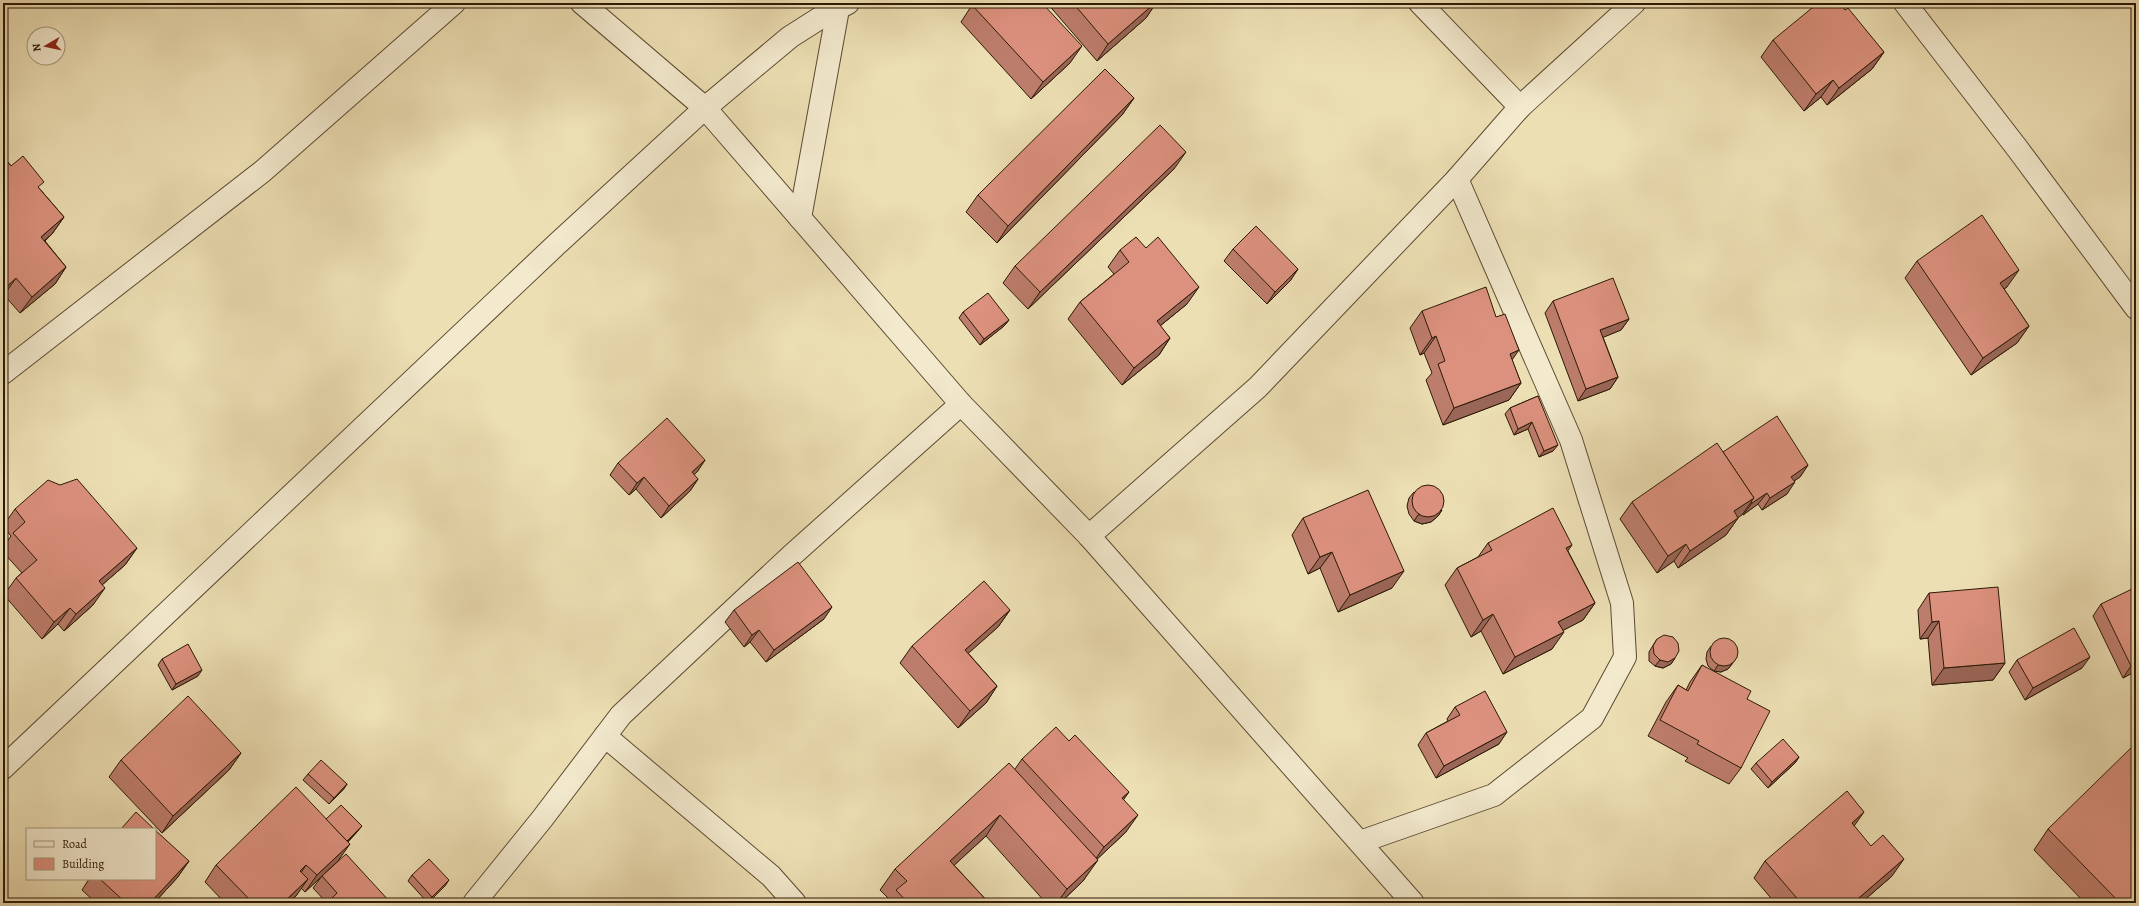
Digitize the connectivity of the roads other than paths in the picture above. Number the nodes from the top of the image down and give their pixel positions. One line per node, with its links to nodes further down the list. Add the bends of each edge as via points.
1 (454, 3): 12 (street, via 263,171)
2 (582, 3): 8 (street)
3 (1420, 3): 7 (street)
4 (1634, 3): 7 (street)
5 (1906, 3): 11 (street)
6 (843, 6): 8 (street, via 790,37); 10 (street)
7 (1520, 107): 9 (street)
8 (705, 108): 10 (street); 16 (street, via 557,244)
9 (1457, 179): 14 (street, via 1258,387); 17 (street, via 1572,440 1622,603 1625,657 1592,718 1494,796)
10 (800, 218): 13 (street)
11 (2136, 308)
12 (3, 373)
13 (961, 404): 14 (street); 15 (street, via 779,567 621,715)
14 (1089, 536): 17 (street)
15 (605, 736): 18 (street); 19 (street, via 771,876)
16 (3, 768)
17 (1360, 842): 20 (street)
18 (474, 903)
19 (794, 903)
20 (1413, 903)

